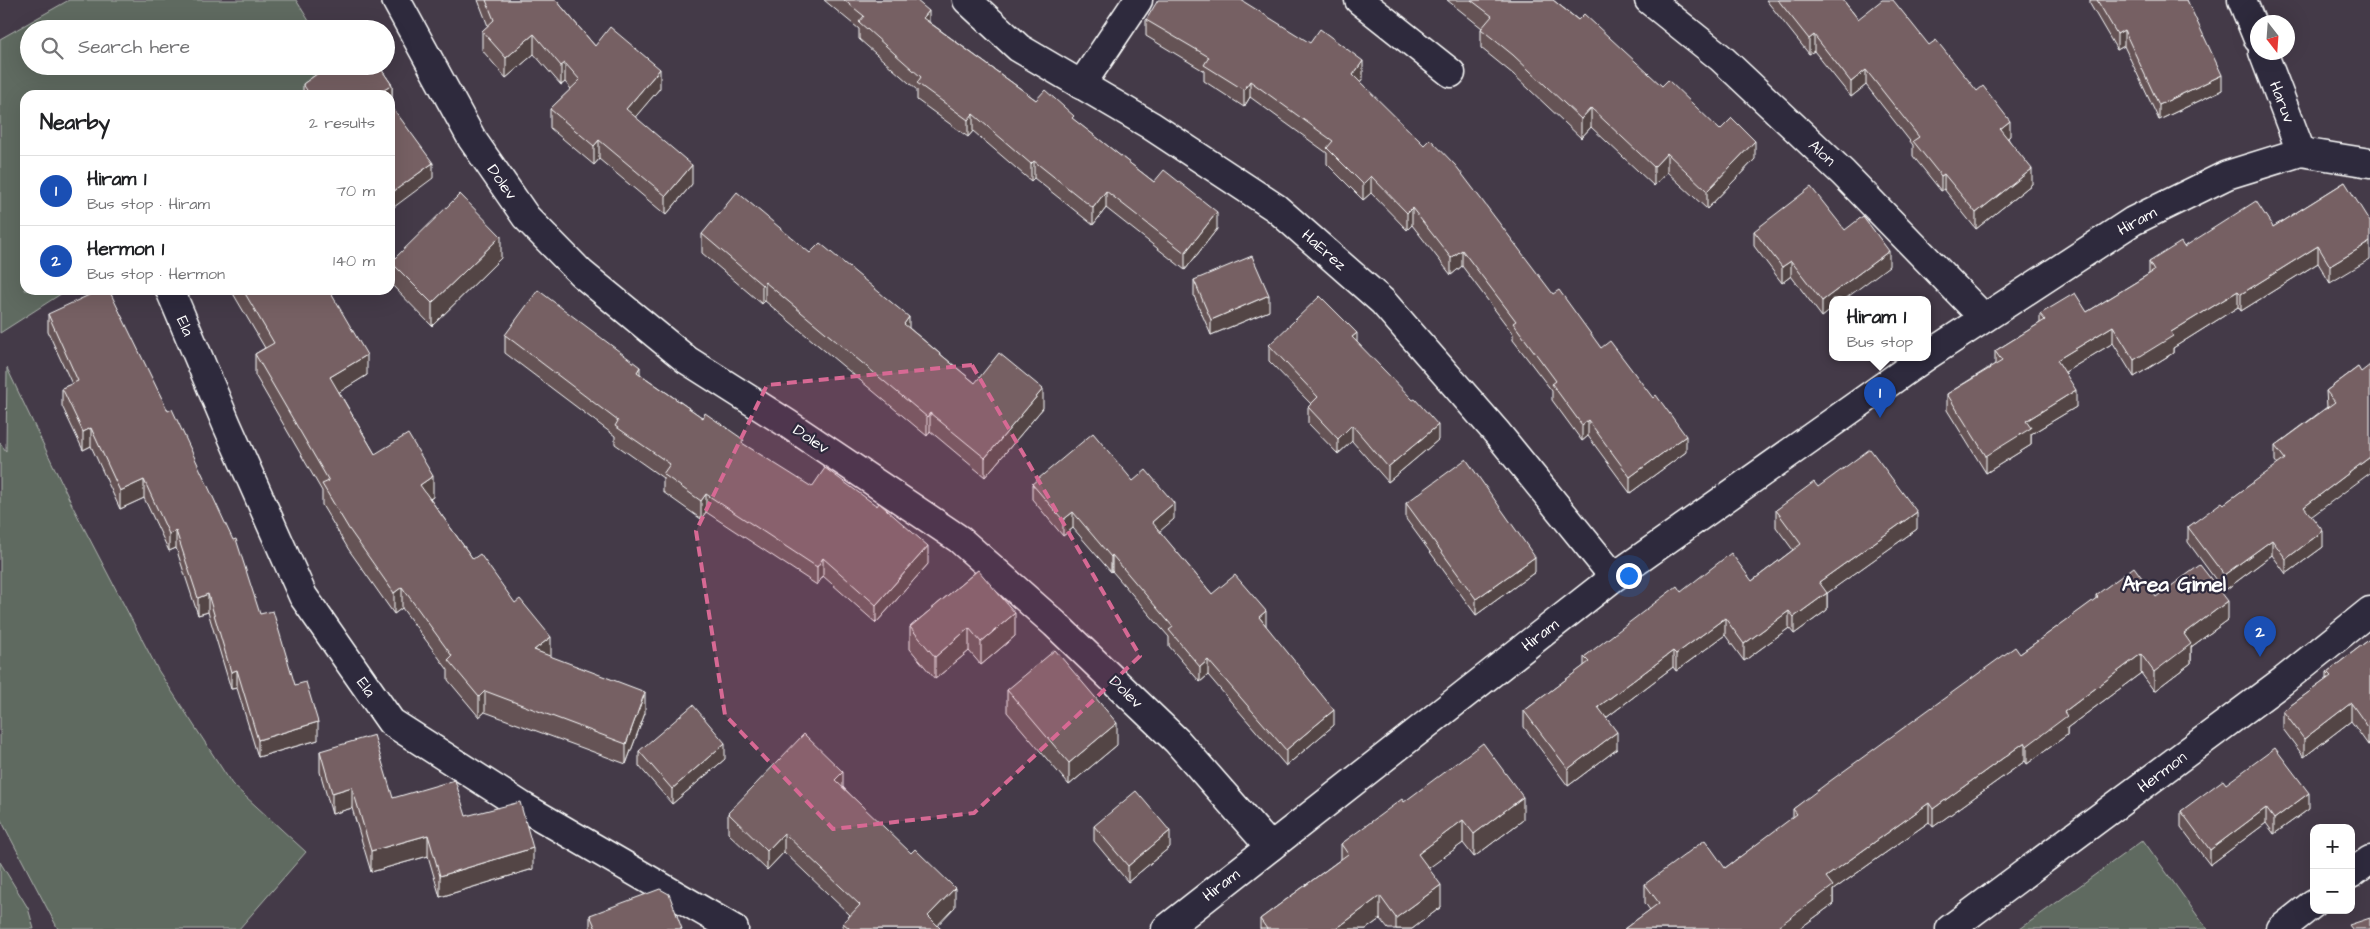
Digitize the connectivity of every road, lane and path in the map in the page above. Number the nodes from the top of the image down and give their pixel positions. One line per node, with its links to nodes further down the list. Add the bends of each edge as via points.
1 (396, 0): 19 (street, Dolev, via 472,139 526,217 581,273 687,360 959,539 1055,624 1177,741)
2 (967, 0): 10 (street, HaErez, via 1019,48)
3 (1138, 0): 10 (street)
4 (1359, 0): 9 (street)
5 (1649, 0): 14 (street, Alon, via 1721,58 1843,173)
6 (2242, 0): 7 (street)
7 (2250, 20)
8 (2266, 60): 11 (street, Haruv)
9 (1451, 73)
10 (1081, 85): 17 (street, HaErez, via 1150,125 1276,208 1383,302 1498,434)
11 (2301, 152): 12 (street, Hiram); 14 (street, Hiram, via 2227,175 2133,221)
12 (2370, 163)
13 (172, 295): 23 (street, Ela, via 304,596 391,722 522,806)
14 (1984, 318): 15 (street, Hiram)
15 (1931, 353)
16 (1919, 361): 17 (street, Hiram)
17 (1614, 577): 19 (street, Hiram)
18 (2370, 611): 25 (street, Hermon, via 2283,681)
19 (1270, 847): 24 (street, Hiram)
20 (2370, 860): 21 (street)
21 (2355, 871)
22 (2310, 906): 26 (street)
23 (734, 929)
24 (1166, 929)
25 (1950, 929)
26 (2281, 929)

